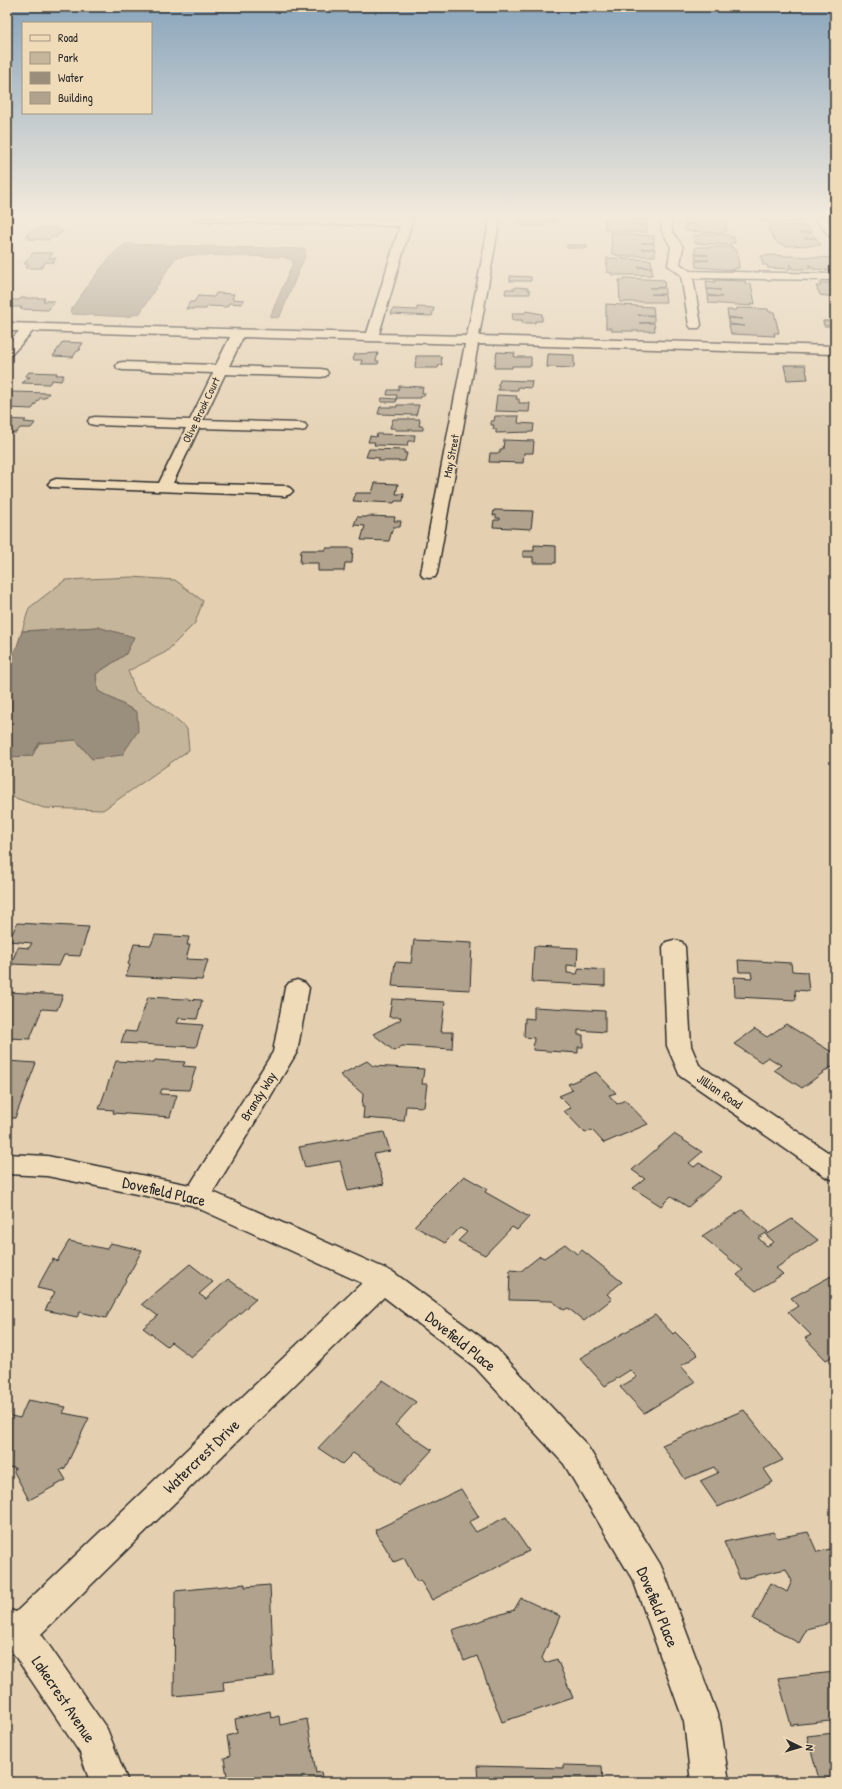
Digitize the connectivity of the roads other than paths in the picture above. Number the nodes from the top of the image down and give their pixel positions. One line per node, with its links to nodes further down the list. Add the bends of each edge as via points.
1 (383, 301): 8 (street)
2 (480, 301): 9 (street, May Street)
3 (691, 301): 4 (street)
4 (695, 325)
5 (7, 327): 6 (street)
6 (29, 328): 7 (street); 11 (street)
7 (238, 334): 8 (street); 13 (street, Olive Brook Court)
8 (372, 337): 9 (street)
9 (473, 340): 10 (street); 21 (street, May Street)
10 (835, 350)
11 (7, 351)
12 (123, 366): 13 (street)
13 (220, 370): 14 (street); 16 (street, Olive Brook Court)
14 (321, 373)
15 (95, 421): 16 (street)
16 (194, 424): 17 (street); 19 (street, Olive Brook Court)
17 (300, 427)
18 (56, 484): 19 (street)
19 (164, 487): 20 (street)
20 (286, 491)
21 (430, 573)
22 (674, 947): 25 (street, Jillian Road, via 679,1046 689,1070)
23 (297, 988): 26 (street, Brandy Way, via 285,1052)
24 (7, 1164): 26 (street, Dovefield Place, via 47,1166)
25 (835, 1170)
26 (197, 1196): 27 (street, Dovefield Place)
27 (383, 1280): 28 (street, Watercrest Drive); 30 (street, Dovefield Place, via 486,1358 575,1454 648,1575 702,1722)
28 (13, 1628): 29 (street, Lakecrest Avenue, via 94,1742)
29 (109, 1782)
30 (710, 1782)

